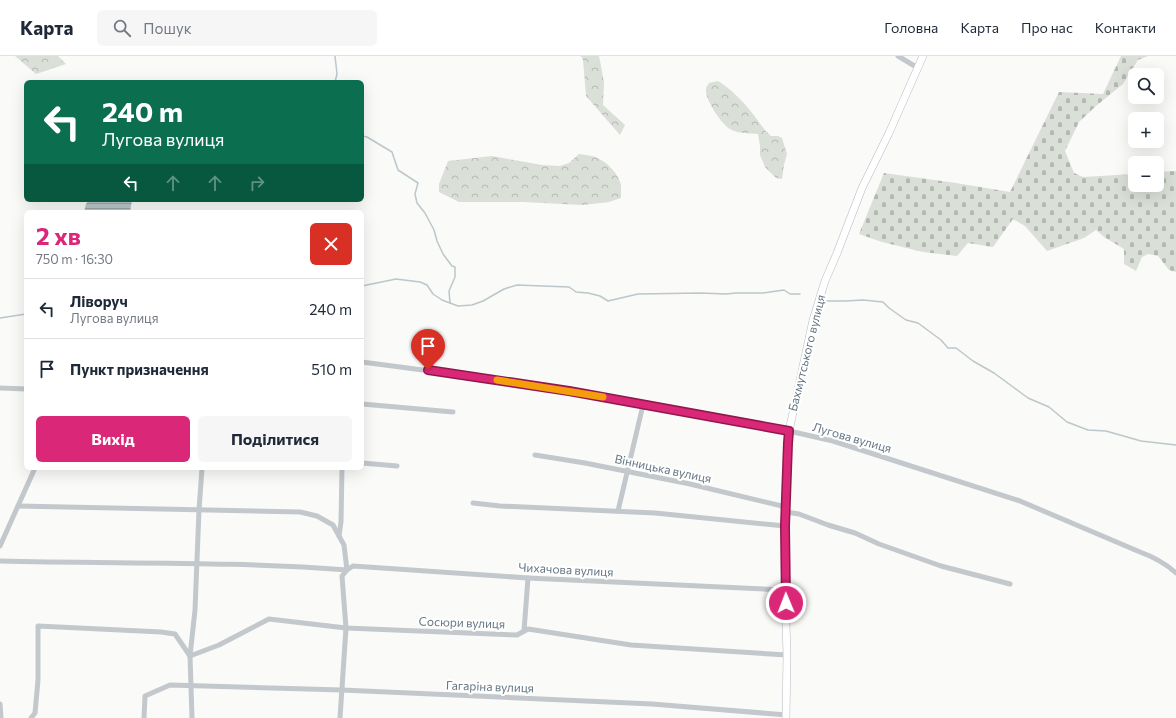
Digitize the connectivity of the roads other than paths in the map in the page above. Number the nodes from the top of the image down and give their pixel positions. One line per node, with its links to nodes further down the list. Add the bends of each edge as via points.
1 (898, 56): 3 (street)
2 (923, 56): 3 (main road, Бахмутського вулиця)
3 (918, 68): 10 (main road, Бахмутського вулиця, via 862,188 826,281 813,320)
4 (364, 362): 8 (street, Лугова вулиця, via 529,384)
5 (0, 388): 6 (street)
6 (24, 389)
7 (364, 404): 9 (street)
8 (643, 405): 10 (street, Лугова вулиця); 17 (street)
9 (452, 412)
10 (789, 431): 21 (main road, Бахмутського вулиця); 29 (street, Лугова вулиця, via 833,441 1020,501 1154,557)
11 (535, 455): 17 (street, Вінницька вулиця)
12 (364, 463): 13 (street)
13 (397, 466)
14 (34, 470): 19 (street)
15 (202, 470): 20 (street)
16 (342, 470): 24 (street)
17 (628, 472): 21 (street, Вінницька вулиця, via 690,484); 22 (street)
18 (473, 503): 22 (street)
19 (18, 506): 20 (street); 25 (street)
20 (199, 510): 24 (street, via 300,512 317,516 333,525); 27 (street)
21 (786, 510): 23 (main road, Бахмутського вулиця); 31 (street, Вінницька вулиця, via 941,566)
22 (618, 511): 23 (street)
23 (785, 526): 32 (main road, Бахмутського вулиця)
24 (339, 536): 28 (street, via 344,545)
25 (0, 546)
26 (0, 561): 27 (street, Чихачова вулиця)
27 (197, 563): 28 (street, Чихачова вулиця); 36 (street)
28 (347, 570): 30 (street, Чихачова вулиця, via 353,566); 33 (street, via 342,576)
29 (1176, 573)
30 (528, 578): 32 (street, Чихачова вулиця); 34 (street)
31 (1010, 584)
32 (785, 590): 35 (main road, Бахмутського вулиця)
33 (346, 628): 34 (street, Сосюри вулиця, via 517,635); 36 (street, Сосюри вулиця, via 269,619 219,646); 38 (street)
34 (524, 631): 35 (street, Сосюри вулиця, via 528,629 631,645)
35 (787, 655): 40 (main road, Бахмутського вулиця)
36 (190, 656): 37 (street); 42 (street, via 175,634 38,626 38,680 35,713)
37 (191, 685): 38 (street, Гагаріна вулиця); 43 (street, Гагаріна вулиця, via 170,685 145,696); 44 (street)
38 (342, 690): 40 (street, Гагаріна вулиця, via 652,704); 45 (street)
39 (0, 704): 41 (street)
40 (786, 717)
41 (1, 718)
42 (30, 718)
43 (144, 718)
44 (192, 718)
45 (340, 718)

